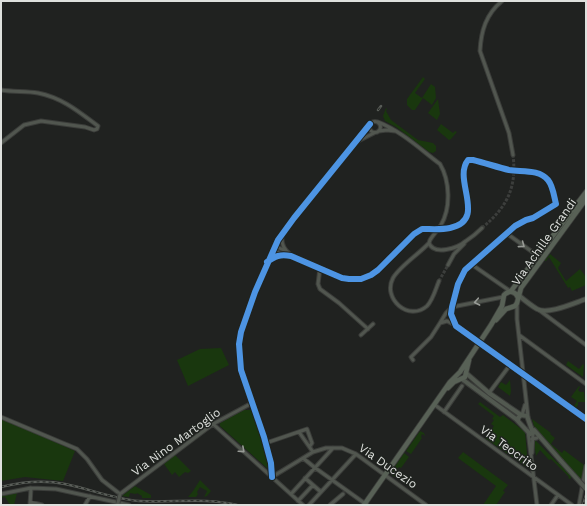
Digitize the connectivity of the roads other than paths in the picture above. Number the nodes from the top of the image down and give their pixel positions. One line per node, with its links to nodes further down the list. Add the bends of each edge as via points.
1 (502, 1): 9 (street, via 484,24 480,51 509,133)
2 (1, 90): 7 (street, via 39,93 50,97 78,110 98,126 94,130 41,121 24,125)
3 (378, 122): 4 (street); 5 (street, via 381,126); 6 (street)
4 (370, 124): 5 (street, via 370,130); 8 (street)
5 (377, 132): 6 (street); 8 (street)
6 (399, 132): 16 (street, via 440,164 444,170 448,207 441,225)
7 (1, 143)
8 (353, 144): 13 (street)
9 (513, 155)
10 (586, 192): 19 (main road, Via Achille Grandi)
11 (586, 199): 27 (main road, Via Achille Grandi, via 521,288)
12 (482, 228): 15 (street)
13 (282, 233): 17 (street); 18 (street)
14 (506, 233): 19 (street, one-way to 19); 21 (street); 23 (street, bridge, via 556,204 548,180 542,175 468,160 464,176 467,218 460,224 447,229 422,229 378,270 366,277 349,280)
15 (465, 242): 16 (street, via 441,250 432,248); 22 (street)
16 (429, 243): 24 (street, via 394,277 392,296 404,310 421,310 430,302)
17 (274, 248): 18 (street, via 277,247); 20 (street)
18 (284, 253): 20 (street); 23 (street)
19 (538, 256): 25 (main road, Via Achille Grandi)
20 (267, 262): 55 (street, via 245,319 239,344 241,370)
21 (471, 264): 25 (street); 30 (street, via 458,284)
22 (448, 265)
23 (320, 268): 38 (street, via 320,289)
24 (439, 281)
25 (510, 292): 26 (main road); 27 (main road)
26 (503, 297): 29 (main road); 30 (street, one-way to 30)
27 (518, 299): 31 (main road); 32 (main road); 33 (street)
28 (586, 299): 32 (main road, via 549,310)
29 (504, 303): 31 (main road); 36 (main road)
30 (452, 307): 34 (street); 37 (street, via 451,314)
31 (510, 307): 33 (street); 36 (main road)
32 (538, 309): 42 (street)
33 (517, 319): 40 (street)
34 (440, 323): 37 (street, via 447,320); 44 (street, via 431,337 411,357)
35 (373, 324): 38 (street)
36 (491, 325): 41 (main road)
37 (456, 326): 41 (street)
38 (368, 329): 39 (street)
39 (361, 335)
40 (519, 335): 48 (street); 50 (street)
41 (480, 342): 43 (main road); 45 (street)
42 (586, 345)
43 (470, 356): 46 (main road); 47 (main road)
44 (413, 360)
45 (510, 365): 48 (street); 52 (street)
46 (459, 372): 47 (main road); 49 (main road, via 458,376); 53 (main road)
47 (466, 373): 49 (main road); 52 (main road)
48 (523, 374): 54 (street); 61 (street)
49 (462, 378): 53 (main road, via 454,382); 62 (main road)
50 (586, 384)
51 (462, 386): 57 (street)
52 (489, 392): 58 (main road)
53 (440, 397): 56 (main road)
54 (526, 401): 58 (street); 60 (street)
55 (252, 403): 63 (street, Via Nino Martoglio); 68 (street)
56 (435, 405): 57 (street, Via Teocrito); 77 (main road)
57 (444, 412): 79 (street, Via Teocrito)
58 (522, 415): 60 (main road); 62 (main road)
59 (1, 417): 87 (street, via 77,449 102,480)
60 (528, 417): 64 (main road)
61 (586, 420)
62 (518, 421): 66 (main road)
63 (213, 424): 78 (street, one-way to 78); 87 (street, Via Nino Martoglio)
64 (532, 428): 66 (main road); 67 (main road)
65 (299, 432): 68 (street); 69 (street); 69 (street, via 308,430 312,443)
66 (531, 435): 67 (main road); 73 (street); 73 (street)
67 (543, 442): 84 (main road, bridge)
68 (266, 443): 78 (street)
69 (310, 446): 71 (street)
70 (333, 448): 71 (street, Via Ducezio); 72 (street, Via Ducezio, via 346,449); 76 (street)
71 (313, 452): 74 (street)
72 (356, 454): 77 (street, Via Ducezio); 81 (street)
73 (532, 457): 79 (street)
74 (304, 458): 76 (street); 78 (street)
75 (586, 466): 106 (street)
76 (314, 468): 80 (street); 81 (street)
77 (385, 475): 101 (main road); 102 (street, Via Ducezio)
78 (272, 477): 88 (street)
79 (534, 477): 90 (street, Via Teocrito); 103 (street)
80 (305, 478): 82 (street); 88 (street)
81 (332, 480): 85 (street); 101 (street)
82 (313, 485): 85 (street); 92 (street)
83 (31, 488): 86 (street); 91 (street, via 56,489); 93 (street)
84 (586, 488)
85 (321, 492): 99 (street)
86 (1, 494)
87 (120, 494): 94 (street, bridge)
88 (291, 494): 92 (street)
89 (343, 494): 100 (street)
90 (558, 495): 104 (street); 105 (street, Via Teocrito)
91 (90, 496): 94 (street); 96 (street)
92 (298, 500): 98 (street)
93 (30, 503): 95 (street)
94 (118, 503): 97 (street)
95 (42, 505)
96 (85, 505)
97 (127, 505)
98 (303, 505)
99 (309, 505)
100 (330, 505)
101 (366, 505)
102 (426, 505)
103 (537, 505)
104 (551, 505)
105 (572, 505)
106 (579, 505)

